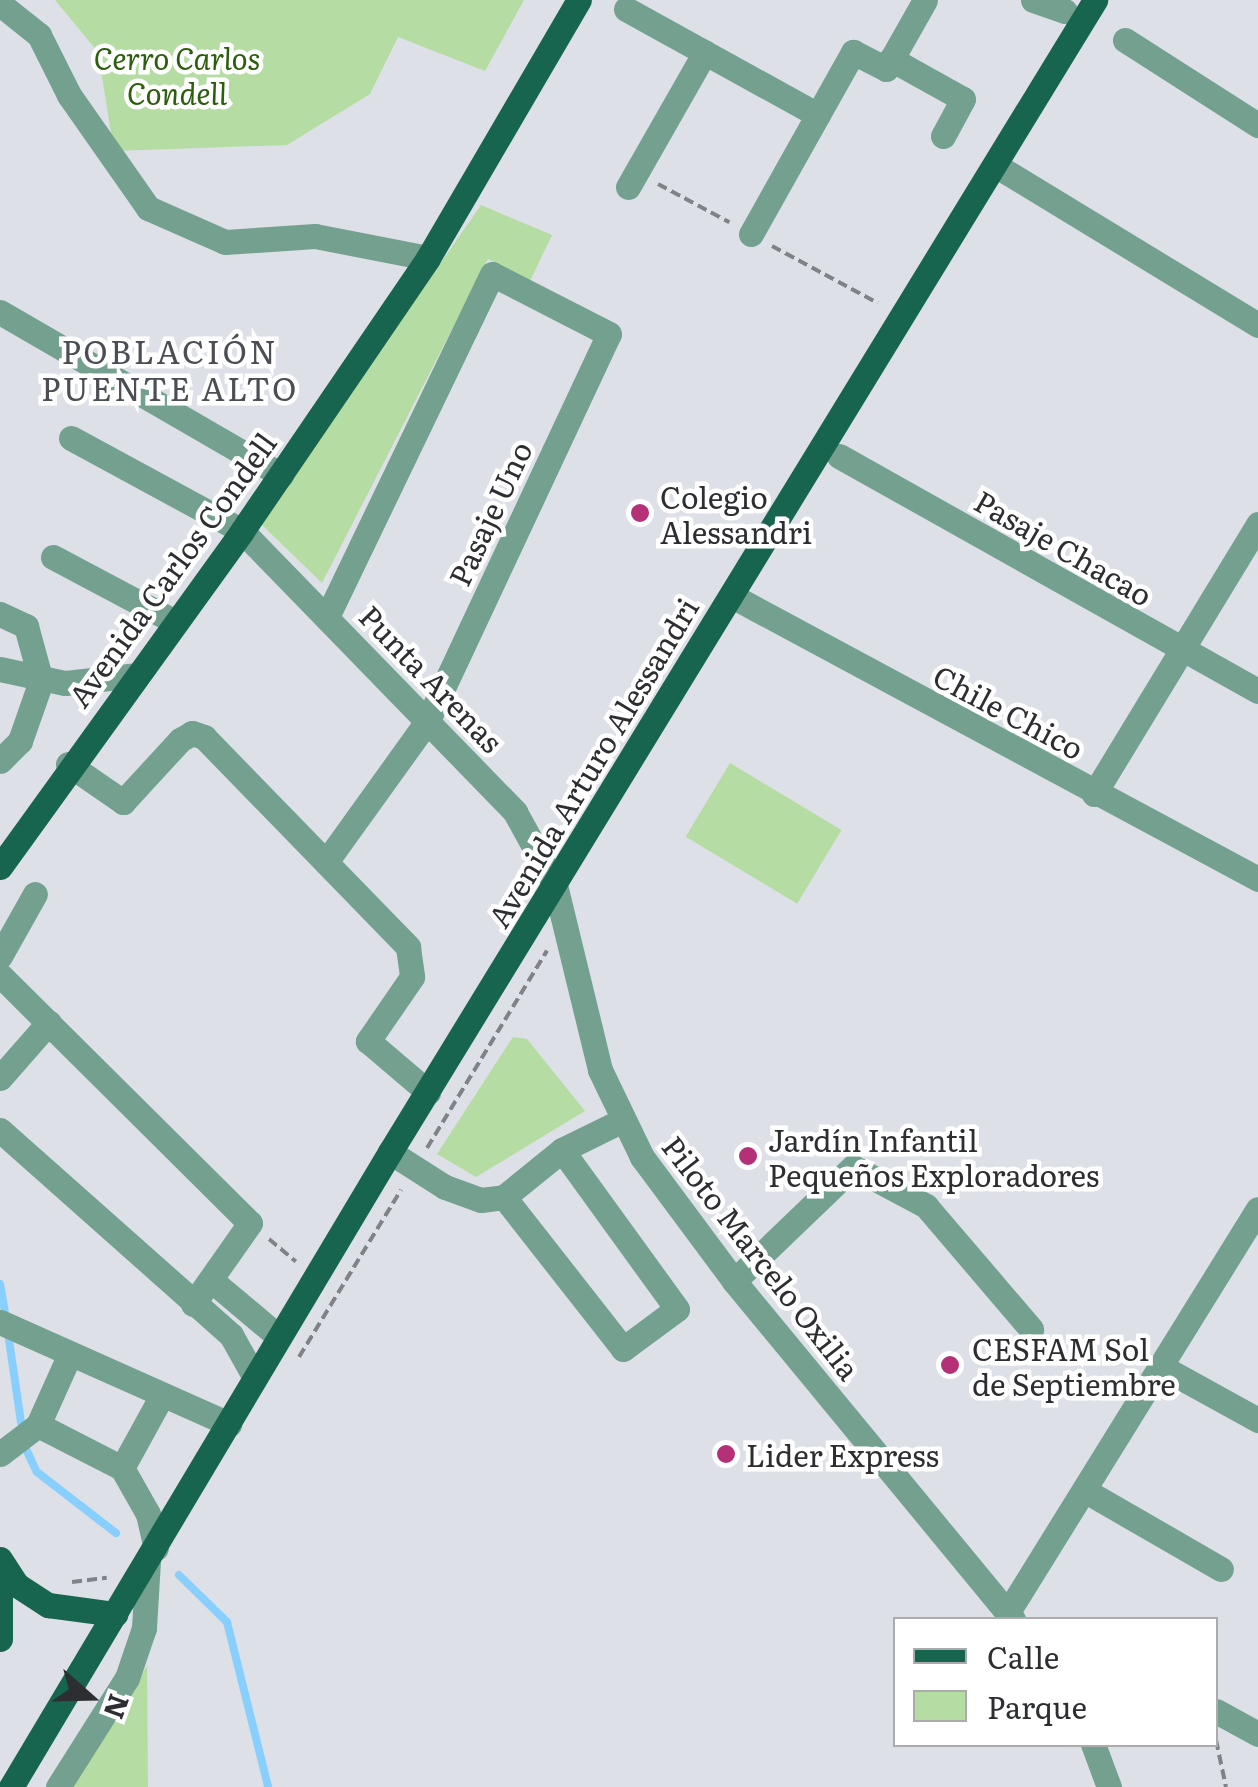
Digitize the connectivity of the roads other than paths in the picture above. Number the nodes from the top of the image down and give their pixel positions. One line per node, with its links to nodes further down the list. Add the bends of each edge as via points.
1 (579, 0): 17 (main road, Avenida Carlos Condell)
2 (925, 0): 10 (street)
3 (1033, 0): 7 (street)
4 (1096, 0): 14 (main road, Avenida Arturo Alessandri)
5 (0, 4): 17 (street, via 39,36 69,95 148,208 225,242 315,236)
6 (626, 9): 9 (street)
7 (1065, 10)
8 (1125, 40): 12 (street)
9 (705, 52): 11 (street); 15 (street)
10 (892, 59): 11 (street, via 886,69 853,52); 13 (street, via 963,99)
11 (818, 115): 16 (street)
12 (1258, 125)
13 (943, 136)
14 (995, 165): 19 (street); 26 (main road, Avenida Arturo Alessandri)
15 (628, 187)
16 (751, 234)
17 (428, 258): 22 (main road, Avenida Carlos Condell)
18 (0, 312): 22 (street)
19 (1258, 325)
20 (72, 438): 24 (street, Punta Arenas)
21 (840, 456): 30 (street, Pasaje Chacao)
22 (281, 475): 24 (main road, Avenida Carlos Condell)
23 (1258, 524): 30 (street)
24 (242, 532): 28 (street, Punta Arenas); 29 (main road, Avenida Carlos Condell)
25 (53, 557): 29 (street)
26 (732, 596): 38 (street, Chile Chico); 42 (main road, Avenida Arturo Alessandri)
27 (0, 614): 33 (street, via 26,626)
28 (328, 617): 35 (street, Punta Arenas); 35 (street, Pasaje Uno, via 492,274 609,334)
29 (176, 622): 32 (main road, Avenida Carlos Condell)
30 (1181, 651): 34 (street, Pasaje Chacao); 38 (street)
31 (0, 669): 33 (street)
32 (136, 675): 33 (street); 37 (main road, Avenida Carlos Condell)
33 (42, 681): 36 (street, via 20,741)
34 (1258, 691)
35 (428, 720): 39 (street, Pasaje Uno); 42 (street, Punta Arenas, via 515,812)
36 (0, 761)
37 (68, 764): 39 (street, via 123,802 180,740 204,737); 40 (main road, Avenida Carlos Condell)
38 (1094, 794): 41 (street, Chile Chico)
39 (326, 862): 48 (street, via 408,947 412,976 368,1041)
40 (0, 867)
41 (1258, 880)
42 (555, 885): 48 (main road, Avenida Arturo Alessandri); 49 (street, Piloto Marcelo Oxilia, via 589,1032)
43 (35, 894): 44 (street)
44 (0, 956)
45 (0, 975): 46 (street)
46 (49, 1022): 47 (street); 56 (street, via 250,1223)
47 (0, 1078)
48 (428, 1092): 52 (main road, Avenida Arturo Alessandri)
49 (622, 1121): 51 (street); 57 (street, Piloto Marcelo Oxilia)
50 (0, 1130): 58 (street)
51 (562, 1150): 53 (street); 53 (street, via 677,1309 623,1349)
52 (390, 1152): 53 (street, via 445,1187 481,1200); 61 (main road, Avenida Arturo Alessandri)
53 (504, 1196)
54 (1258, 1209): 55 (street)
55 (1250, 1241): 63 (street)
56 (210, 1280): 58 (street); 61 (street)
57 (734, 1282): 60 (street, via 852,1167 926,1206); 77 (street, Piloto Marcelo Oxilia)
58 (194, 1304): 64 (street, via 231,1335)
59 (0, 1322): 62 (street)
60 (1031, 1329)
61 (279, 1337): 64 (main road, Avenida Arturo Alessandri)
62 (69, 1356): 65 (street); 68 (street)
63 (1160, 1366): 66 (street); 71 (street)
64 (256, 1378): 67 (main road, Avenida Arturo Alessandri)
65 (160, 1398): 67 (street); 70 (street)
66 (1258, 1420)
67 (229, 1424): 72 (main road, Avenida Arturo Alessandri)
68 (38, 1425): 69 (street); 70 (street)
69 (0, 1454)
70 (122, 1468): 72 (street, via 148,1514)
71 (1084, 1490): 74 (street); 77 (street)
72 (152, 1554): 76 (main road, Avenida Arturo Alessandri); 83 (street, Avenida Arturo Alessandri, via 146,1612 127,1678)
73 (0, 1559): 76 (main road, via 18,1585 48,1605)
74 (1221, 1568)
75 (0, 1584): 78 (main road)
76 (115, 1614): 82 (main road, Avenida Arturo Alessandri)
77 (1010, 1616)
78 (0, 1639)
79 (1218, 1712): 80 (street)
80 (1258, 1734)
81 (1095, 1747): 84 (street)
82 (12, 1787)
83 (58, 1787)
84 (1110, 1787)

